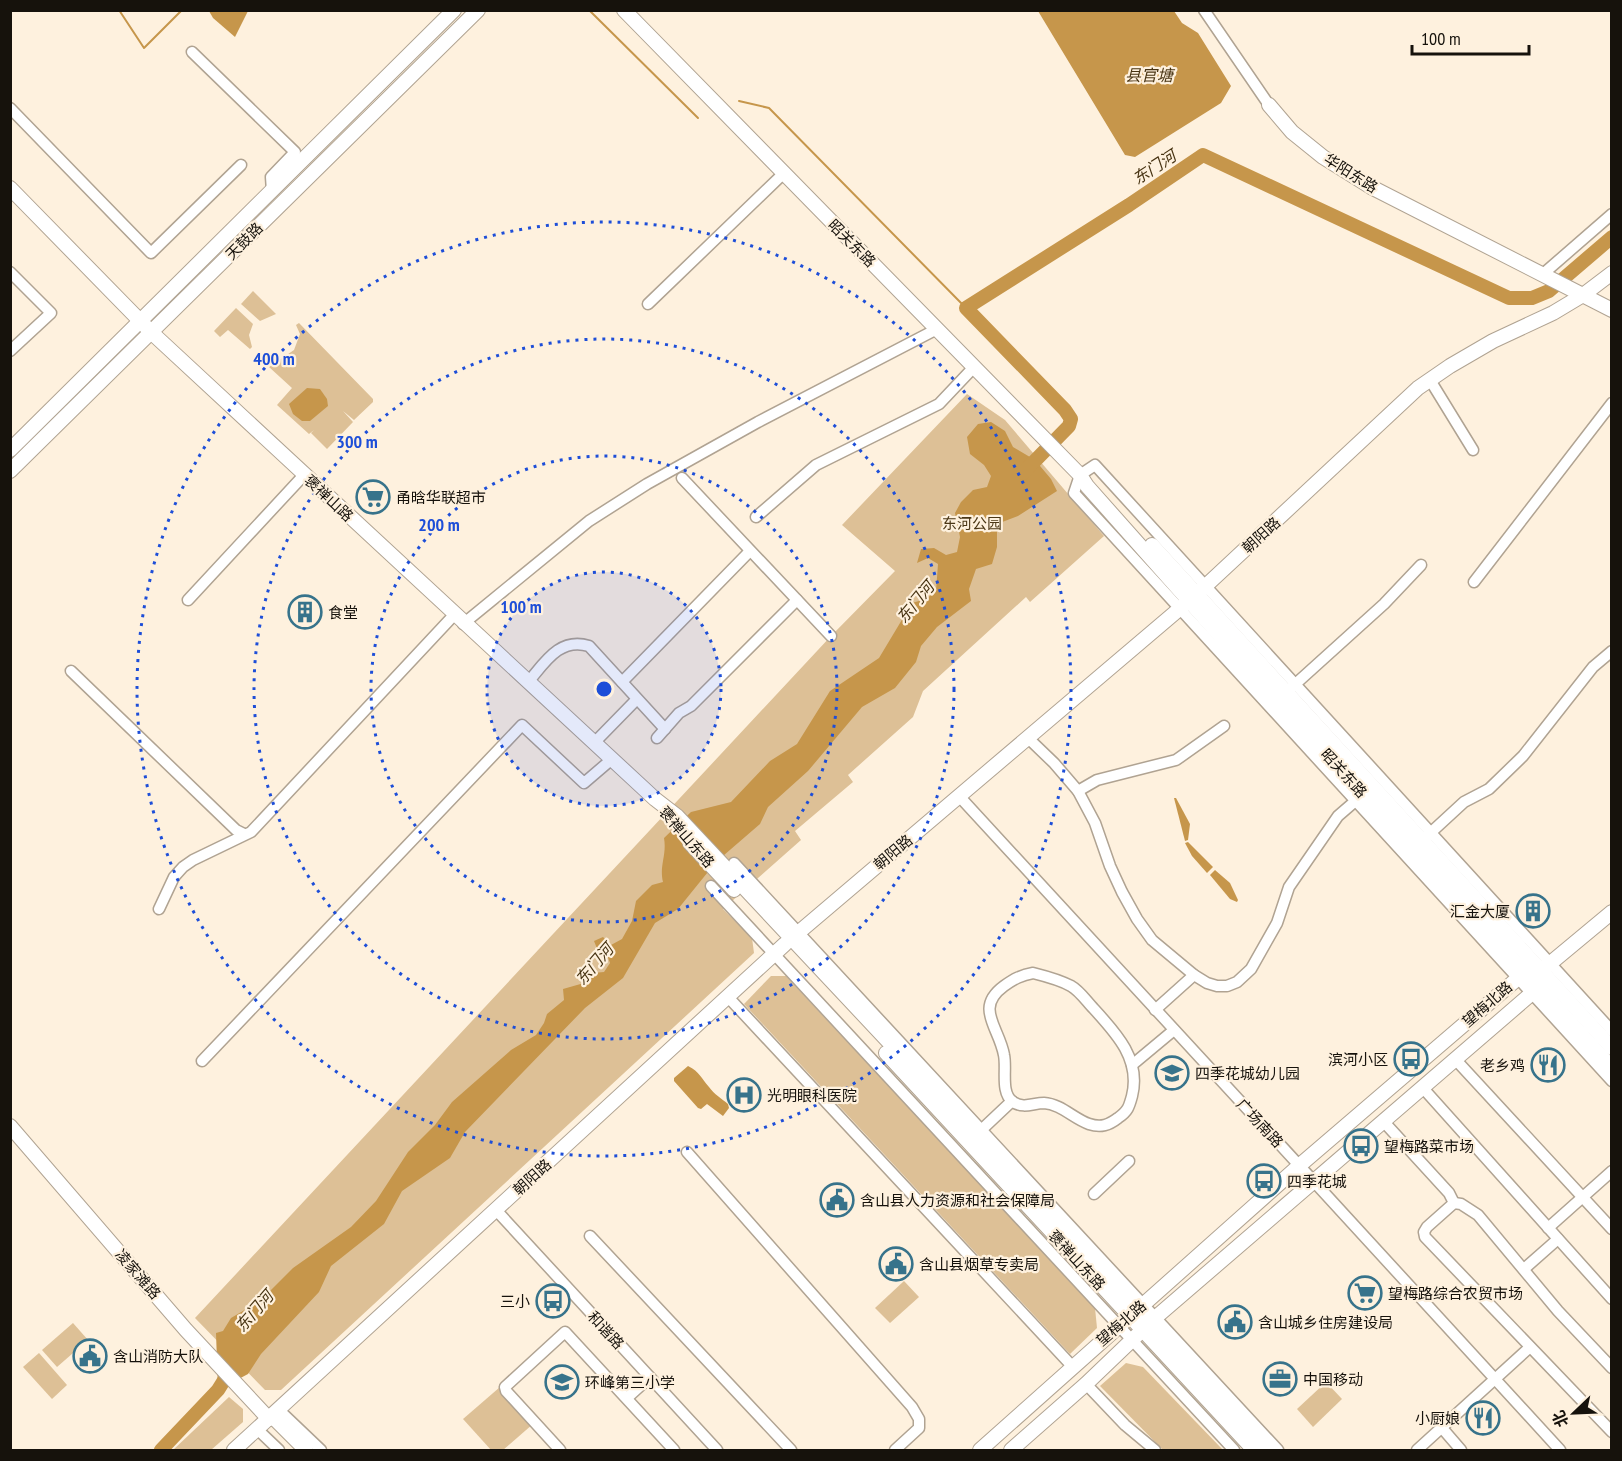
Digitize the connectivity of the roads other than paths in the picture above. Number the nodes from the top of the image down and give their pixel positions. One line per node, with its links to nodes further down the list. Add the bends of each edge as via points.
1 (454, 10): 11 (main road, 天鼓路)
2 (478, 10): 21 (main road, 天鼓路)
3 (624, 10): 9 (main road, 昭关东路)
4 (1204, 10): 6 (street, 华阳东路)
5 (192, 52): 11 (street, via 295,152 271,177)
6 (1269, 105): 15 (main road, 华阳东路, via 1323,157 1371,187)
7 (10, 108): 8 (street, via 151,253)
8 (241, 165)
9 (784, 173): 17 (street); 20 (main road, 昭关东路)
10 (10, 188): 19 (main road, 褒禅山路)
11 (272, 191): 19 (main road, 天鼓路)
12 (1611, 214): 15 (street)
13 (10, 272): 22 (street, via 51,313)
14 (1611, 273): 16 (main road, 朝阳路)
15 (1545, 275): 16 (main road, 华阳东路)
16 (1578, 293): 18 (main road); 24 (main road, 朝阳路, via 1553,313 1493,341)
17 (648, 304)
18 (1611, 310)
19 (139, 321): 21 (main road, 褒禅山路); 26 (main road, 天鼓路)
20 (937, 329): 23 (main road, 昭关东路); 39 (street, via 647,484 589,521)
21 (151, 332): 28 (main road, 天鼓路); 29 (main road, 褒禅山路)
22 (10, 351)
23 (974, 367): 30 (main road, 昭关东路); 32 (street, via 939,404 816,465)
24 (1430, 380): 27 (street); 36 (main road, 朝阳路)
25 (1611, 403): 35 (street)
26 (10, 450)
27 (1473, 450)
28 (10, 471)
29 (304, 475): 37 (street); 39 (main road, 褒禅山路)
30 (1080, 476): 36 (main road, 昭关东路); 36 (street, via 1095,465)
31 (682, 478): 33 (street)
32 (756, 517)
33 (750, 550): 38 (street); 44 (street)
34 (1421, 565): 45 (street)
35 (1474, 582)
36 (1193, 597): 45 (main road, 昭关东路); 45 (street); 50 (main road, 朝阳路); 55 (street)
37 (188, 600)
38 (797, 600): 40 (street); 48 (street)
39 (459, 620): 43 (main road, 褒禅山路); 57 (street)
40 (831, 636)
41 (1611, 651): 58 (street, via 1593,667 1523,756 1489,789 1464,802)
42 (71, 671): 57 (street)
43 (529, 681): 44 (street, via 555,651 580,643 589,646); 51 (main road, 褒禅山路)
44 (622, 682): 46 (street)
45 (1286, 692): 55 (main road, 昭关东路); 58 (main road, 昭关东路)
46 (637, 699): 48 (street); 51 (street)
47 (1224, 726): 53 (street, via 1176,760 1097,780)
48 (665, 729): 49 (street)
49 (657, 738)
50 (1028, 738): 53 (street); 54 (main road, 朝阳路)
51 (595, 742): 52 (main road, 褒禅山路)
52 (612, 759): 56 (main road, 褒禅山路); 75 (street, via 584,783 522,725)
53 (1078, 791): 66 (street, via 1137,919 1152,940)
54 (959, 796): 63 (main road, 朝阳路); 70 (street, 广场南路)
55 (1359, 798): 58 (main road, 昭关东路); 66 (street, via 1338,816 1289,887 1277,923 1251,969 1227,986 1207,983); 67 (street)
56 (655, 799): 63 (main road, 褒禅山东路)
57 (244, 834): 61 (street, via 183,867)
58 (1422, 841): 65 (main road, 昭关东路); 67 (main road, 昭关东路)
59 (734, 863): 63 (street)
60 (711, 886): 64 (street)
61 (159, 909)
62 (1611, 912): 65 (main road)
63 (792, 938): 64 (main road, 朝阳路); 82 (main road, 褒禅山东路)
64 (774, 954): 69 (main road, 朝阳路); 100 (street)
65 (1545, 967): 67 (main road, 望梅北路); 68 (main road, 望梅北路); 72 (street); 74 (main road, 昭关东路)
66 (1194, 975): 70 (street)
67 (1521, 975): 68 (main road, 昭关东路); 85 (main road, 望梅北路)
68 (1535, 991): 73 (main road, 望梅北路); 74 (main road, 昭关东路)
69 (728, 997): 91 (main road, 朝阳路); 103 (street)
70 (1155, 1010): 71 (street, 广场南路)
71 (1174, 1030): 76 (street); 85 (street, 广场南路)
72 (1611, 1031)
73 (1455, 1059): 78 (main road, 望梅北路); 89 (street)
74 (1607, 1060): 77 (street)
75 (202, 1061)
76 (1132, 1065): 79 (street, via 1134,1089 1129,1110 1111,1124 1097,1127 1045,1103 1025,1107); 79 (street, via 1117,1033 1073,987 1044,975 1022,975 998,991 988,1009 1005,1056 1005,1089)
77 (1611, 1081)
78 (1422, 1087): 80 (main road, 望梅北路); 92 (street)
79 (1012, 1101): 82 (street)
80 (1384, 1122): 87 (main road, 望梅北路); 90 (street)
81 (10, 1126): 109 (main road, 凌家滩路)
82 (975, 1136): 98 (main road, 褒禅山东路)
83 (687, 1152): 122 (street, via 912,1407 919,1428)
84 (1129, 1161): 88 (street)
85 (1300, 1165): 87 (street, 广场南路); 98 (main road, 望梅北路)
86 (1611, 1171): 89 (street)
87 (1314, 1180): 99 (main road, 望梅北路); 106 (street, 广场南路)
88 (1094, 1194)
89 (1582, 1197): 92 (street); 93 (street)
90 (1454, 1203): 96 (street, via 1478,1215); 102 (street, via 1427,1227 1425,1237)
91 (496, 1210): 105 (street, 和谐路); 109 (main road, 朝阳路)
92 (1548, 1228): 95 (street)
93 (1611, 1229)
94 (590, 1236): 121 (street)
95 (1558, 1239): 96 (street); 97 (street)
96 (1524, 1269): 104 (street)
97 (1611, 1299)
98 (1136, 1310): 99 (main road, 褒禅山东路); 100 (main road, 望梅北路)
99 (1149, 1324): 101 (main road, 望梅北路); 126 (main road, 褒禅山东路); 127 (main road, 褒禅山东路); 128 (street)
100 (1118, 1326): 101 (street); 103 (main road, 望梅北路)
101 (1132, 1340): 107 (main road, 望梅北路); 125 (street)
102 (1530, 1347): 106 (street); 111 (street)
103 (1072, 1366): 112 (main road, 望梅北路)
104 (1611, 1368)
105 (650, 1378): 108 (street); 120 (street, 和谐路)
106 (1495, 1380): 110 (street); 131 (street, 广场南路)
107 (1086, 1384): 123 (main road, 望梅北路); 124 (street)
108 (627, 1398): 118 (street, via 568,1334 562,1333 505,1387); 119 (street)
109 (268, 1419): 113 (main road, 朝阳路); 114 (street); 115 (main road, 凌家滩路); 116 (main road, 凌家滩路); 117 (street)
110 (1442, 1428): 129 (street); 130 (street)
111 (1611, 1432)
112 (988, 1448)
113 (234, 1450)
114 (279, 1450)
115 (295, 1450)
116 (306, 1450)
117 (321, 1450)
118 (560, 1450)
119 (675, 1450)
120 (717, 1450)
121 (791, 1450)
122 (895, 1450)
123 (1011, 1450)
124 (1155, 1450)
125 (1234, 1450)
126 (1254, 1450)
127 (1267, 1450)
128 (1278, 1450)
129 (1417, 1450)
130 (1461, 1450)
131 (1560, 1450)

